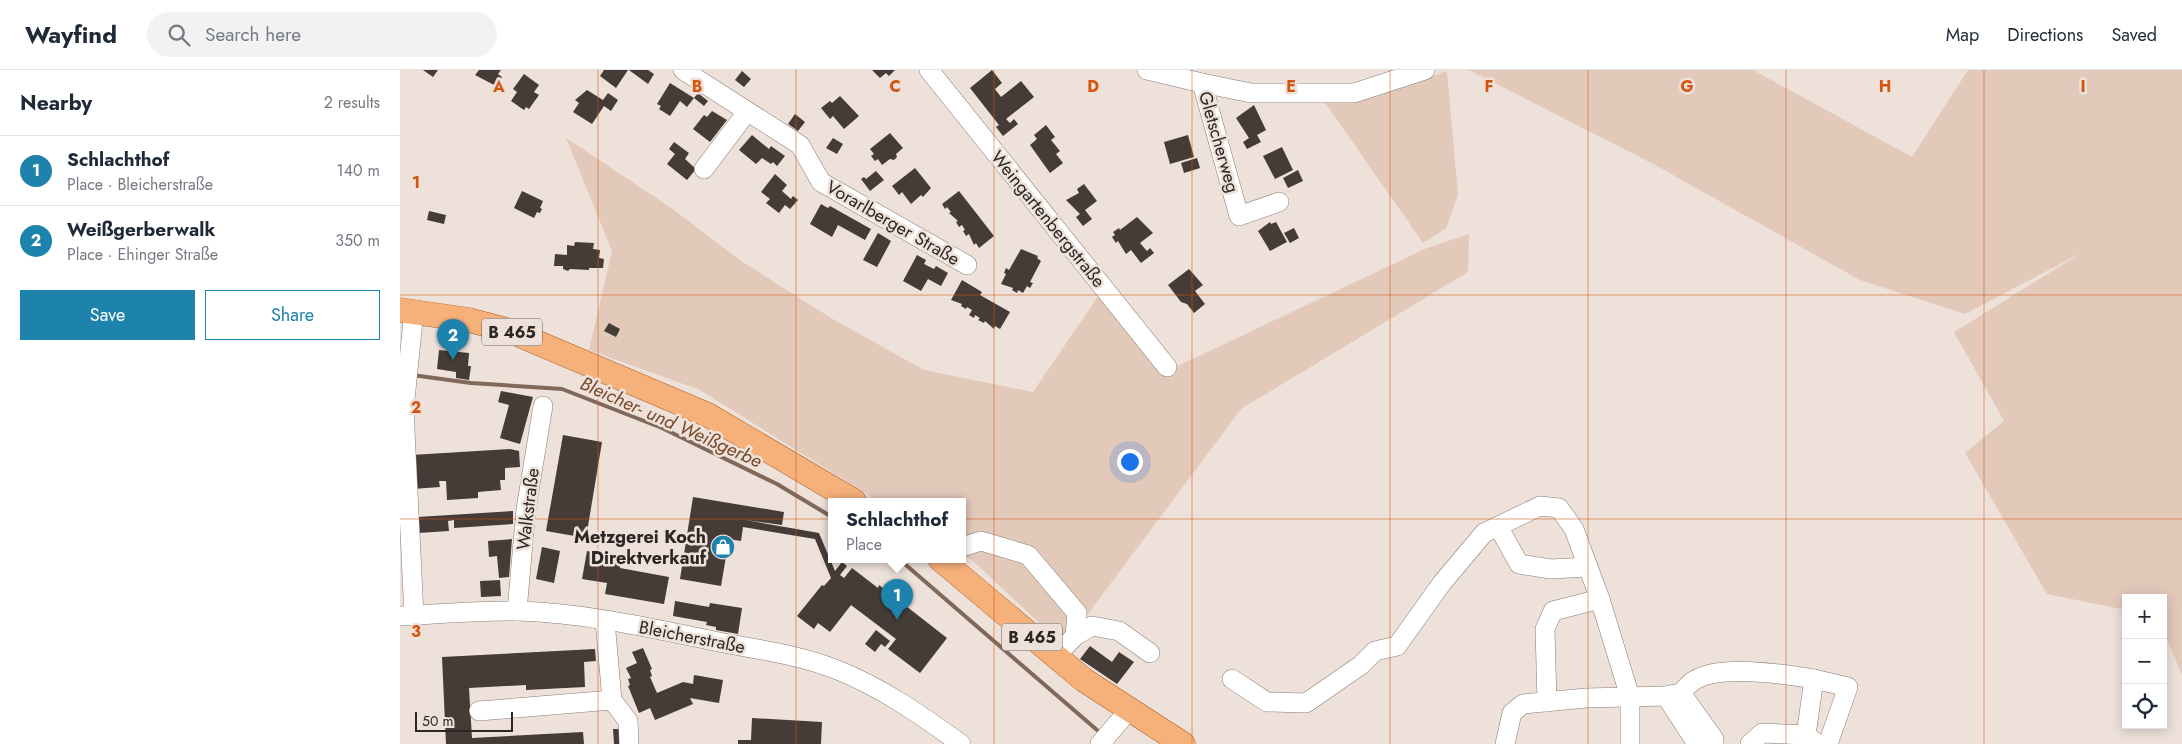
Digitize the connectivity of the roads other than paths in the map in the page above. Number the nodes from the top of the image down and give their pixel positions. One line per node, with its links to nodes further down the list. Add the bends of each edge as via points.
1 (683, 70): 6 (street, Vorarlberger Straße)
2 (929, 70): 11 (street, Weingartenbergstraße)
3 (1147, 70): 5 (street, Gletscherweg)
4 (1425, 70): 5 (street, via 1354,93 1251,93)
5 (1202, 83): 8 (street, Gletscherweg, via 1239,216)
6 (747, 112): 7 (street); 9 (street, Vorarlberger Straße, via 800,145 821,182)
7 (704, 169)
8 (1279, 202)
9 (967, 265)
10 (407, 310): 13 (main road, B 465, via 510,331 708,415); 20 (street, via 408,373 404,409)
11 (1167, 367)
12 (543, 406): 19 (street, Walkstraße, via 526,509)
13 (849, 498)
14 (1498, 526): 17 (street, via 1519,564 1551,569); 17 (street, via 1540,506 1559,508 1574,529); 24 (street, via 1484,533 1442,583 1397,646 1375,651 1362,664 1306,703 1267,702)
15 (966, 546): 22 (street, via 981,541 1028,554 1077,613)
16 (946, 563): 22 (main road, B 465, via 985,595)
17 (1588, 567): 18 (street)
18 (1600, 598): 27 (street); 29 (street, via 1553,611 1545,629)
19 (517, 611): 20 (street, Bleicherstraße); 21 (street, Bleicherstraße)
20 (407, 616)
21 (605, 620): 28 (street); 34 (street, Bleicherstraße, via 805,659 834,668 898,700)
22 (1065, 646): 23 (street, via 1092,626 1120,631); 30 (main road, B 465, via 1084,680)
23 (1150, 653)
24 (1232, 679)
25 (1814, 679): 26 (street, via 1725,671 1695,680); 32 (street); 42 (street, via 1848,687)
26 (1673, 695): 27 (street); 39 (street); 40 (street, via 1714,739)
27 (1630, 697): 29 (street); 38 (street)
28 (612, 700): 31 (street); 33 (street, via 628,721)
29 (1547, 702): 37 (street, via 1523,704 1512,713)
30 (1129, 710): 35 (street); 36 (main road, B 465)
31 (480, 711)
32 (1812, 739): 41 (street, via 1762,733)
33 (629, 744)
34 (961, 744)
35 (1100, 744)
36 (1183, 744)
37 (1505, 744)
38 (1630, 744)
39 (1696, 744)
40 (1714, 744)
41 (1750, 744)
42 (1828, 744)

